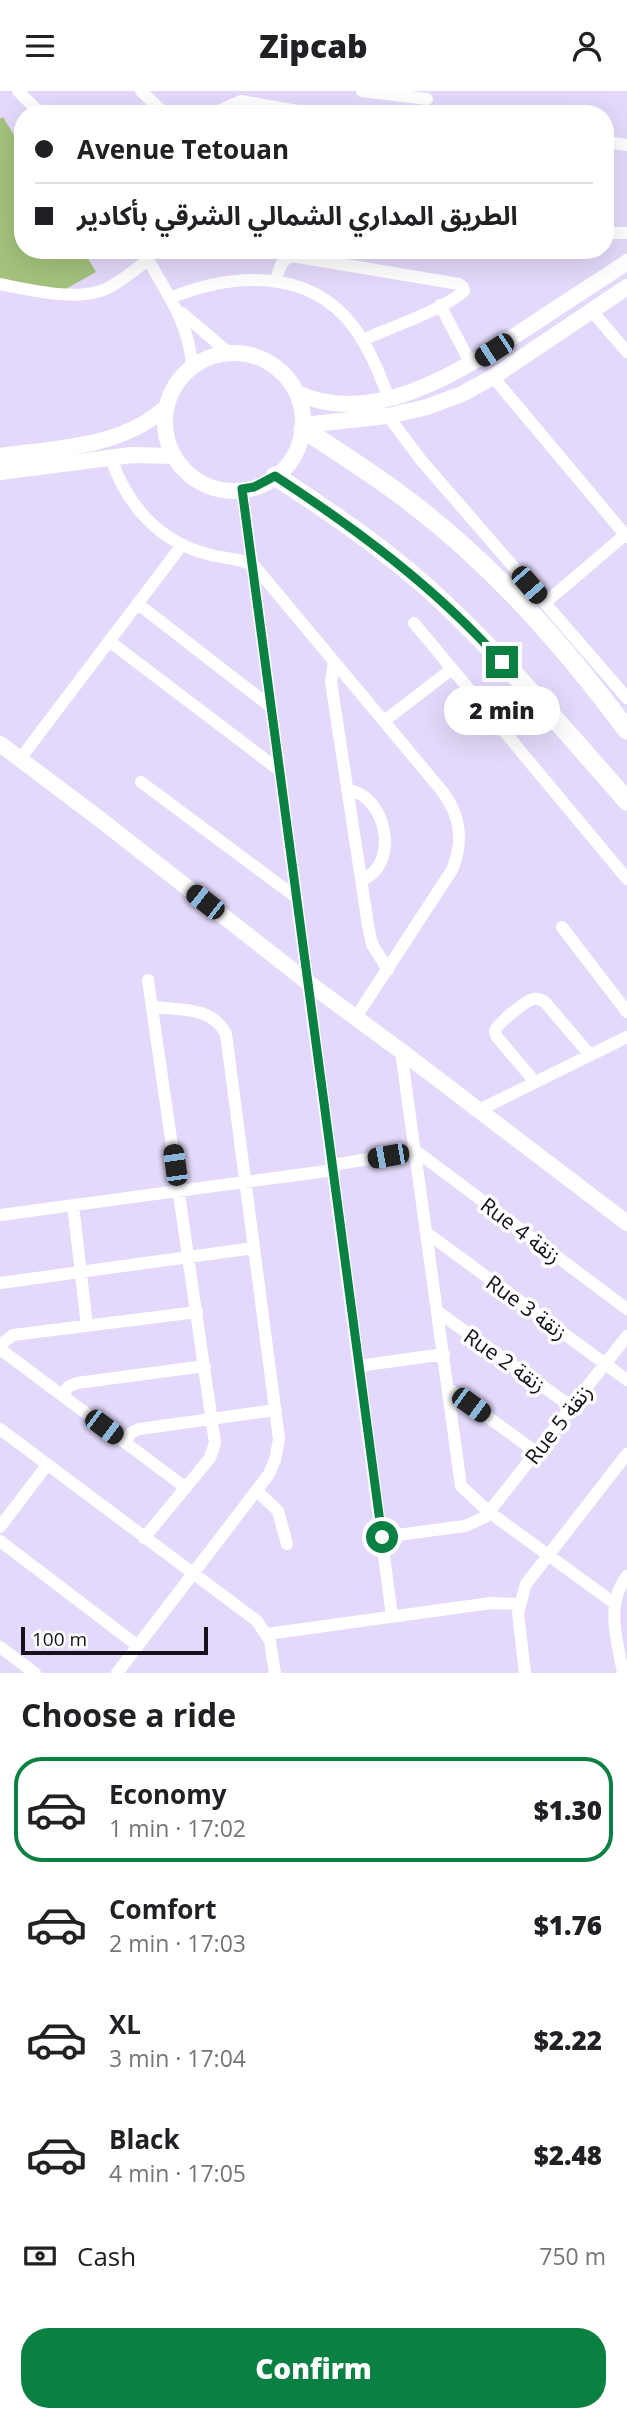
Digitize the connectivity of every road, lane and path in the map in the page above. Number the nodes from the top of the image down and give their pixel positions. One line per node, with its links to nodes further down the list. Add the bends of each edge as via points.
1 (18, 91): 5 (street)
2 (141, 91): 6 (street)
3 (362, 91): 4 (street)
4 (427, 99)
5 (32, 105)
6 (156, 105)
7 (232, 105): 8 (street, via 241,101)
8 (264, 105)
9 (141, 259): 15 (street, via 110,286 86,295)
10 (148, 259): 17 (street)
11 (288, 259): 14 (street, via 280,264)
12 (310, 259): 18 (street, via 463,287 460,295)
13 (627, 262): 23 (street)
14 (276, 281): 17 (street, via 221,281); 20 (street, via 330,303)
15 (0, 285)
16 (627, 287): 19 (street)
17 (174, 303): 22 (street); 24 (street, via 188,338)
18 (440, 306): 20 (street); 23 (street)
19 (592, 311): 21 (street); 25 (street)
20 (362, 340): 27 (street)
21 (627, 352)
22 (229, 353): 24 (street); 26 (street, via 246,354 276,367)
23 (471, 365): 27 (street)
24 (192, 367): 28 (street, via 175,385)
25 (493, 377): 29 (street, via 446,400); 39 (street)
26 (297, 393): 27 (street, via 343,404); 30 (street)
27 (388, 398)
28 (166, 407): 31 (street); 34 (street, via 165,433)
29 (388, 416): 30 (street); 42 (street)
30 (303, 427): 37 (street, via 294,456); 51 (highway, via 413,504 493,573 567,652)
31 (128, 433): 32 (street); 33 (street)
32 (132, 455): 34 (street); 35 (street)
33 (0, 456)
34 (174, 456): 38 (street, via 203,483)
35 (111, 458): 36 (street); 40 (street, via 137,509 157,530)
36 (0, 473)
37 (275, 476): 38 (street); 57 (highway, via 361,534 439,598)
38 (242, 489): 41 (street)
39 (626, 535): 42 (street)
40 (182, 545): 41 (street); 43 (street)
41 (252, 565): 46 (street); 49 (street)
42 (545, 603): 48 (street)
43 (138, 604): 45 (street); 49 (street)
44 (414, 623): 47 (street)
45 (109, 641): 53 (street); 54 (street)
46 (334, 662): 50 (street); 56 (street, via 331,682)
47 (452, 669): 50 (street); 58 (street)
48 (627, 698)
49 (271, 707): 54 (street)
50 (384, 721): 62 (street, via 448,799 460,833 452,870)
51 (627, 730)
52 (0, 744): 53 (street)
53 (20, 759): 64 (street)
54 (279, 770): 60 (street)
55 (141, 782): 60 (street)
56 (348, 790): 59 (street); 59 (street, via 360,794 378,812 386,850 374,873)
57 (627, 801)
58 (627, 879)
59 (361, 880): 62 (street, via 369,935)
60 (297, 898): 64 (street)
61 (562, 927): 66 (street)
62 (388, 970): 67 (street)
63 (148, 981): 65 (street)
64 (310, 984): 67 (street); 74 (street)
65 (152, 1007): 75 (street, via 205,1013 223,1028); 76 (street)
66 (627, 1012)
67 (356, 1017): 69 (street)
68 (627, 1037): 70 (street)
69 (401, 1051): 72 (street); 73 (street)
70 (590, 1055): 71 (street); 71 (street, via 545,1002 530,1000 495,1031)
71 (536, 1082): 72 (street)
72 (479, 1110): 79 (street)
73 (415, 1151): 74 (street); 80 (street); 85 (street, Rue 4 زنقة)
74 (334, 1168): 75 (street); 94 (street)
75 (246, 1183): 76 (street); 81 (street)
76 (179, 1192): 77 (street); 82 (street)
77 (73, 1205): 78 (street); 83 (street)
78 (0, 1215)
79 (627, 1223)
80 (427, 1233): 87 (street); 92 (street, Rue 3 زنقة)
81 (254, 1248): 82 (street); 99 (street)
82 (189, 1257): 83 (street); 86 (street)
83 (81, 1272): 84 (street); 88 (street)
84 (0, 1283)
85 (627, 1309)
86 (197, 1312): 88 (street); 93 (street)
87 (438, 1313): 91 (street); 98 (street, Rue 2 زنقة)
88 (87, 1326): 90 (street, via 13,1335)
89 (627, 1336): 92 (street, Rue 5 زنقة)
90 (0, 1347): 97 (street)
91 (444, 1354): 94 (street); 96 (street)
92 (605, 1364): 95 (street, Rue 3 زنقة); 98 (street, Rue 5 زنقة)
93 (205, 1366): 97 (street, via 77,1383); 100 (street)
94 (359, 1366): 110 (street)
95 (627, 1380)
96 (449, 1389): 103 (street); 108 (street, via 461,1486)
97 (63, 1396): 102 (street)
98 (572, 1407): 103 (street, Rue 5 زنقة)
99 (276, 1409): 100 (street); 107 (street, via 278,1450)
100 (212, 1419): 102 (street, via 139,1429); 106 (street, via 212,1454)
101 (0, 1429): 105 (street)
102 (125, 1442): 106 (street)
103 (536, 1452): 108 (street, Rue 5 زنقة)
104 (627, 1454): 114 (street)
105 (47, 1465): 109 (street); 111 (street)
106 (186, 1487): 111 (street)
107 (257, 1491): 113 (street, via 278,1511); 115 (street)
108 (489, 1512): 110 (street, via 472,1524); 114 (street)
109 (0, 1527)
110 (382, 1537): 119 (street)
111 (144, 1538): 115 (street)
112 (0, 1541): 121 (street)
113 (287, 1544)
114 (548, 1556): 117 (street); 118 (street, via 526,1584)
115 (194, 1575): 120 (street); 121 (street)
116 (627, 1576): 117 (street)
117 (614, 1603): 127 (street)
118 (519, 1604): 119 (street, via 491,1603); 126 (street)
119 (392, 1616): 120 (street)
120 (267, 1634): 125 (street)
121 (138, 1646): 124 (street)
122 (0, 1647): 123 (street)
123 (35, 1673)
124 (117, 1673)
125 (275, 1673)
126 (525, 1673)
127 (623, 1673)

